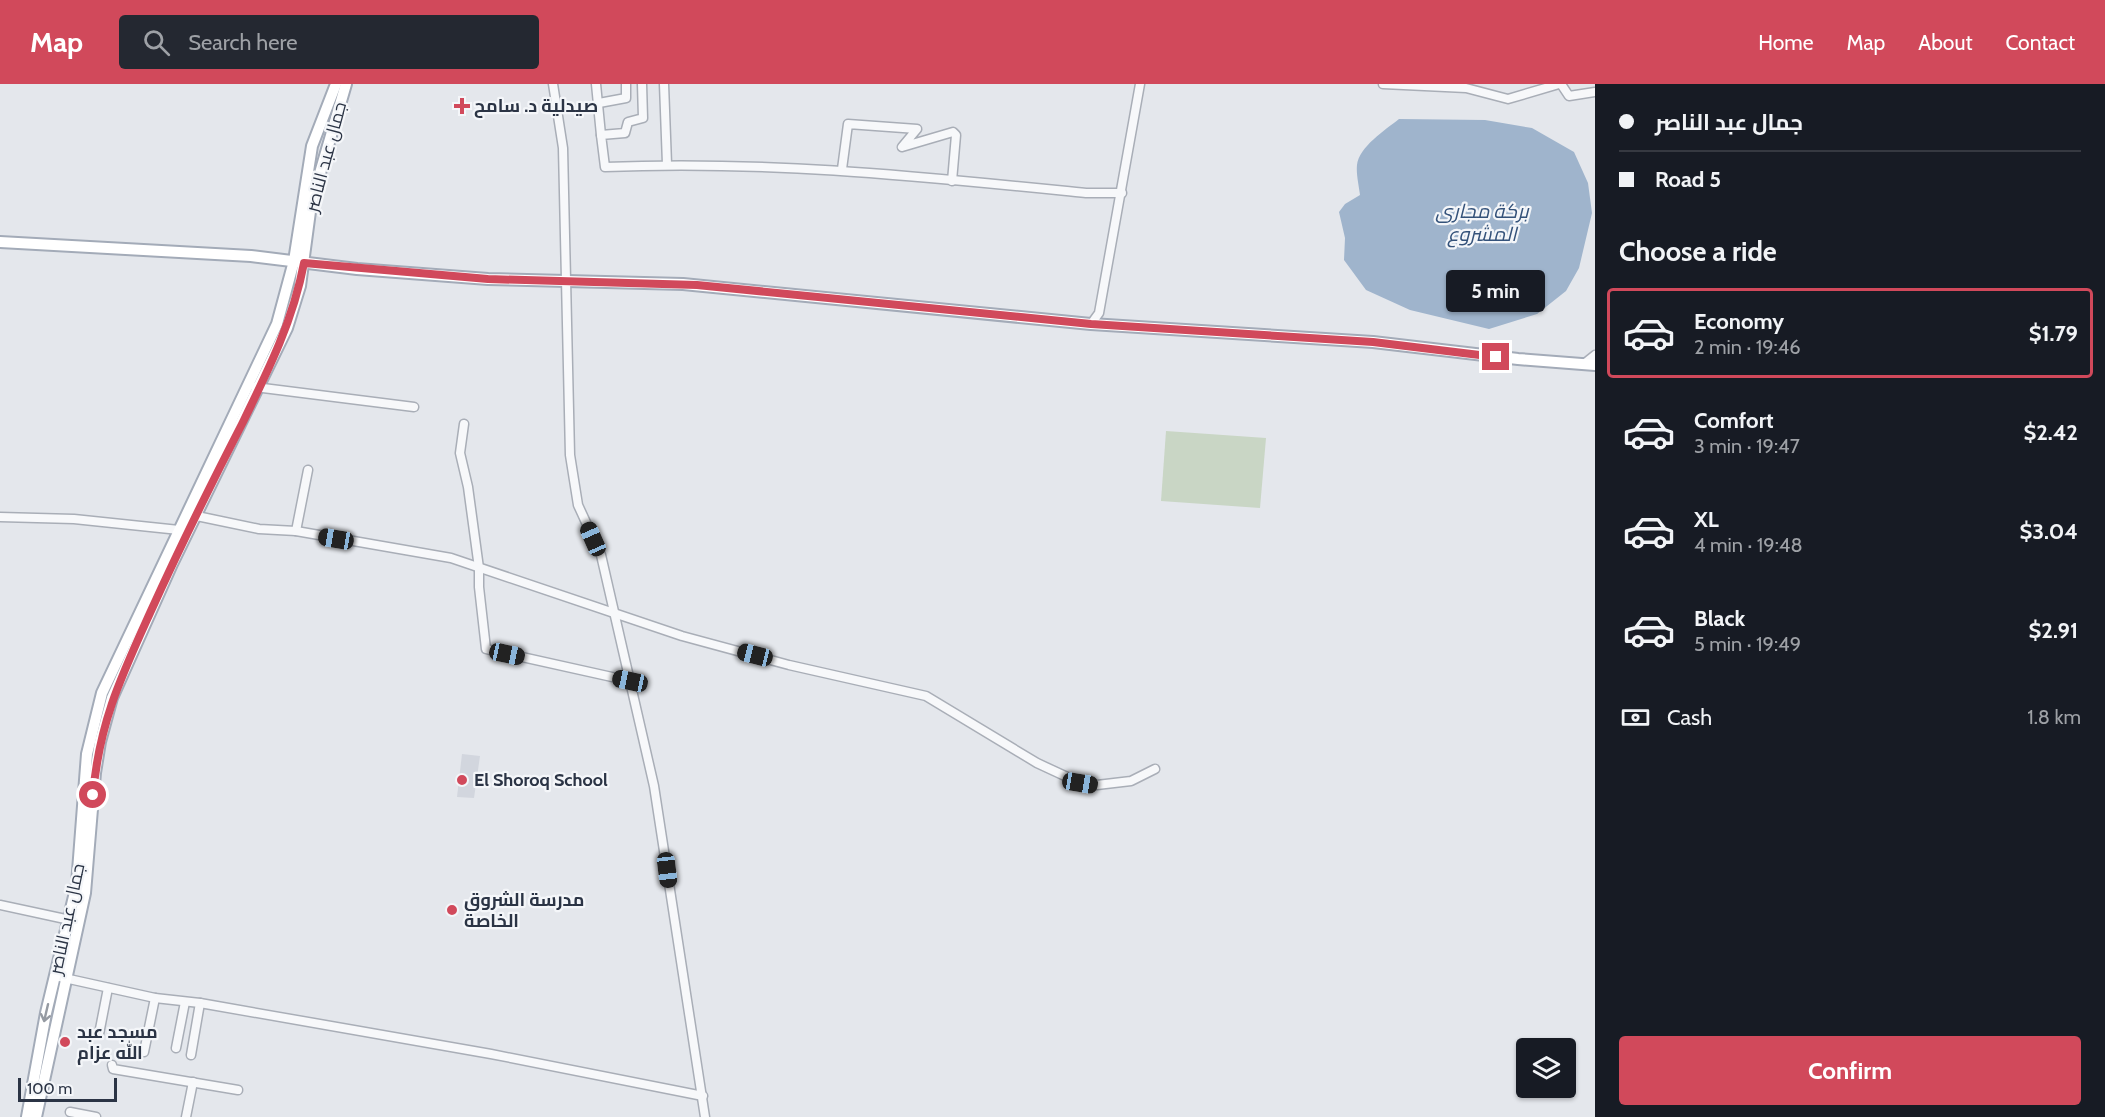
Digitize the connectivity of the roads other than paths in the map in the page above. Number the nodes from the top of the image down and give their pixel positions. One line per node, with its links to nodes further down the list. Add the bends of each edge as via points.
1 (336, 84): 20 (main road, جمال عبد الناصر, via 312,146)
2 (346, 84): 20 (main road, جمال عبد الناصر, via 311,204)
3 (553, 84): 21 (street, via 563,148)
4 (596, 84): 13 (street)
5 (626, 84): 13 (street, via 626,98)
6 (642, 84): 14 (street, via 644,118 628,122 625,133)
7 (664, 84): 15 (street)
8 (1140, 84): 18 (street)
9 (1383, 84): 11 (street)
10 (1560, 84): 11 (street, via 1508,99); 12 (street, via 1569,96)
11 (1466, 86)
12 (1595, 92)
13 (598, 103): 14 (street)
14 (601, 135): 15 (street, via 605,166)
15 (667, 164): 16 (street)
16 (842, 169): 17 (street); 17 (street, via 848,124 917,129 902,147 953,132 956,135)
17 (952, 181): 18 (street)
18 (1122, 193): 22 (street, via 1099,312)
19 (0, 242): 20 (main road)
20 (299, 262): 21 (main road); 25 (main road, جمال عبد الناصر, via 277,324); 26 (main road, جمال عبد الناصر, via 287,328)
21 (566, 282): 22 (main road, via 683,284); 35 (street, via 570,455 578,505 601,555)
22 (1091, 324): 24 (main road, via 1373,342)
23 (1595, 355): 24 (street)
24 (1590, 364)
25 (248, 386): 26 (street); 30 (main road, جمال عبد الناصر)
26 (260, 388): 27 (street); 30 (main road, جمال عبد الناصر)
27 (414, 407)
28 (465, 424): 34 (street, via 460,453)
29 (308, 470): 33 (street)
30 (191, 515): 32 (main road, جمال عبد الناصر); 33 (street, via 259,529); 40 (main road, جمال عبد الناصر, via 105,721 95,773 85,892)
31 (0, 518): 32 (street, via 74,519)
32 (179, 530): 39 (main road, جمال عبد الناصر, via 102,693 92,724)
33 (296, 531): 34 (street, via 451,558)
34 (479, 568): 35 (street); 36 (street, via 486,649)
35 (615, 614): 36 (street); 37 (street, via 789,665 926,696 1037,763 1078,782 1097,785 1131,781)
36 (630, 681): 52 (street, via 654,786)
37 (1155, 769)
38 (0, 905): 39 (street)
39 (70, 920): 40 (main road, جمال عبد الناصر)
40 (60, 977): 41 (street); 54 (main road, جمال عبد الناصر, one-way to 54); 55 (main road, جمال عبد الناصر)
41 (108, 988): 42 (street); 45 (street)
42 (155, 998): 43 (street); 47 (street)
43 (185, 1002): 44 (street); 46 (street)
44 (200, 1003): 48 (street); 52 (street, via 525,1060)
45 (99, 1034)
46 (176, 1048)
47 (144, 1052)
48 (191, 1055)
49 (112, 1065): 50 (street, via 113,1069)
50 (193, 1082): 51 (street); 57 (street)
51 (238, 1090)
52 (703, 1096): 58 (street)
53 (70, 1112): 56 (street)
54 (27, 1117)
55 (36, 1117)
56 (96, 1117)
57 (186, 1117)
58 (705, 1117)

